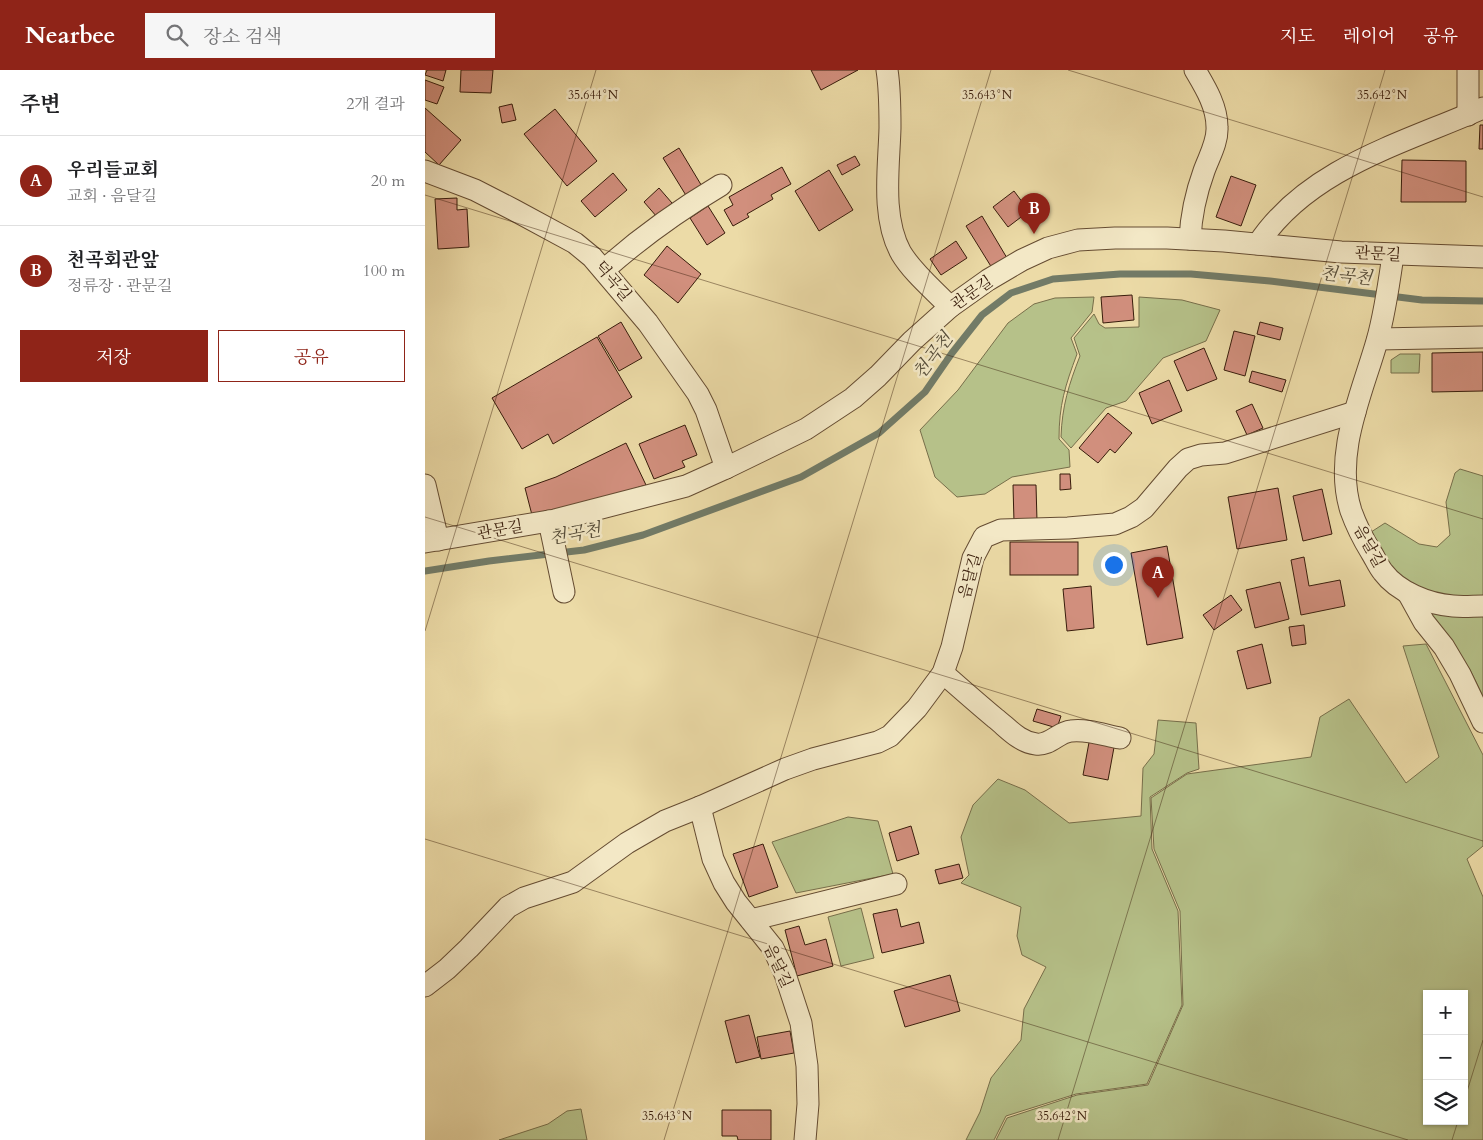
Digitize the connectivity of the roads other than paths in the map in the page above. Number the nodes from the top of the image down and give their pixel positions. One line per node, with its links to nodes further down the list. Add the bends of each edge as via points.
1 (887, 70): 12 (street, via 889,214 900,251 910,266)
2 (1195, 70): 7 (street, via 1215,111 1217,127 1196,197)
3 (1467, 70): 4 (street)
4 (1476, 111): 8 (street, via 1379,151 1319,184 1294,202)
5 (425, 171): 11 (street, 덕곡길, via 475,190 575,244)
6 (721, 185): 11 (street, via 682,208)
7 (1190, 239): 8 (street, 관문길); 12 (street, 관문길, via 1078,240 1049,248 1022,260)
8 (1258, 244): 10 (street, 관문길, via 1341,252)
9 (1483, 257): 10 (street, 관문길)
10 (1392, 263): 13 (street, 음달길)
11 (604, 270): 16 (street, 덕곡길, via 648,323 698,394)
12 (950, 306): 16 (street, 관문길, via 853,398 806,429)
13 (1380, 332): 14 (street); 15 (street, 음달길)
14 (1483, 337)
15 (1355, 412): 21 (street, 음달길, via 1347,452 1346,484 1351,510 1362,537 1383,572); 23 (street, 음달길, via 1225,453 1188,460 1145,508 1115,524 1001,530 984,537 973,558)
16 (726, 468): 18 (street, 관문길, via 686,486)
17 (425, 485): 19 (street)
18 (549, 525): 19 (street, 관문길); 20 (street)
19 (431, 541)
20 (563, 588)
21 (1408, 593): 22 (street, 음달길, via 1452,606); 24 (street, via 1460,674)
22 (1483, 606)
23 (943, 673): 25 (street, via 1023,740 1049,743 1069,731); 26 (street, 음달길, via 917,708 890,736 785,769)
24 (1483, 722)
25 (1120, 738)
26 (700, 807): 28 (street, 음달길, via 713,859 724,883); 29 (street, 음달길, via 665,821 627,843 573,882 508,906 469,948)
27 (896, 884): 28 (street)
28 (751, 920): 30 (street, 음달길, via 773,948 801,1023 807,1066)
29 (425, 986)
30 (805, 1140)

